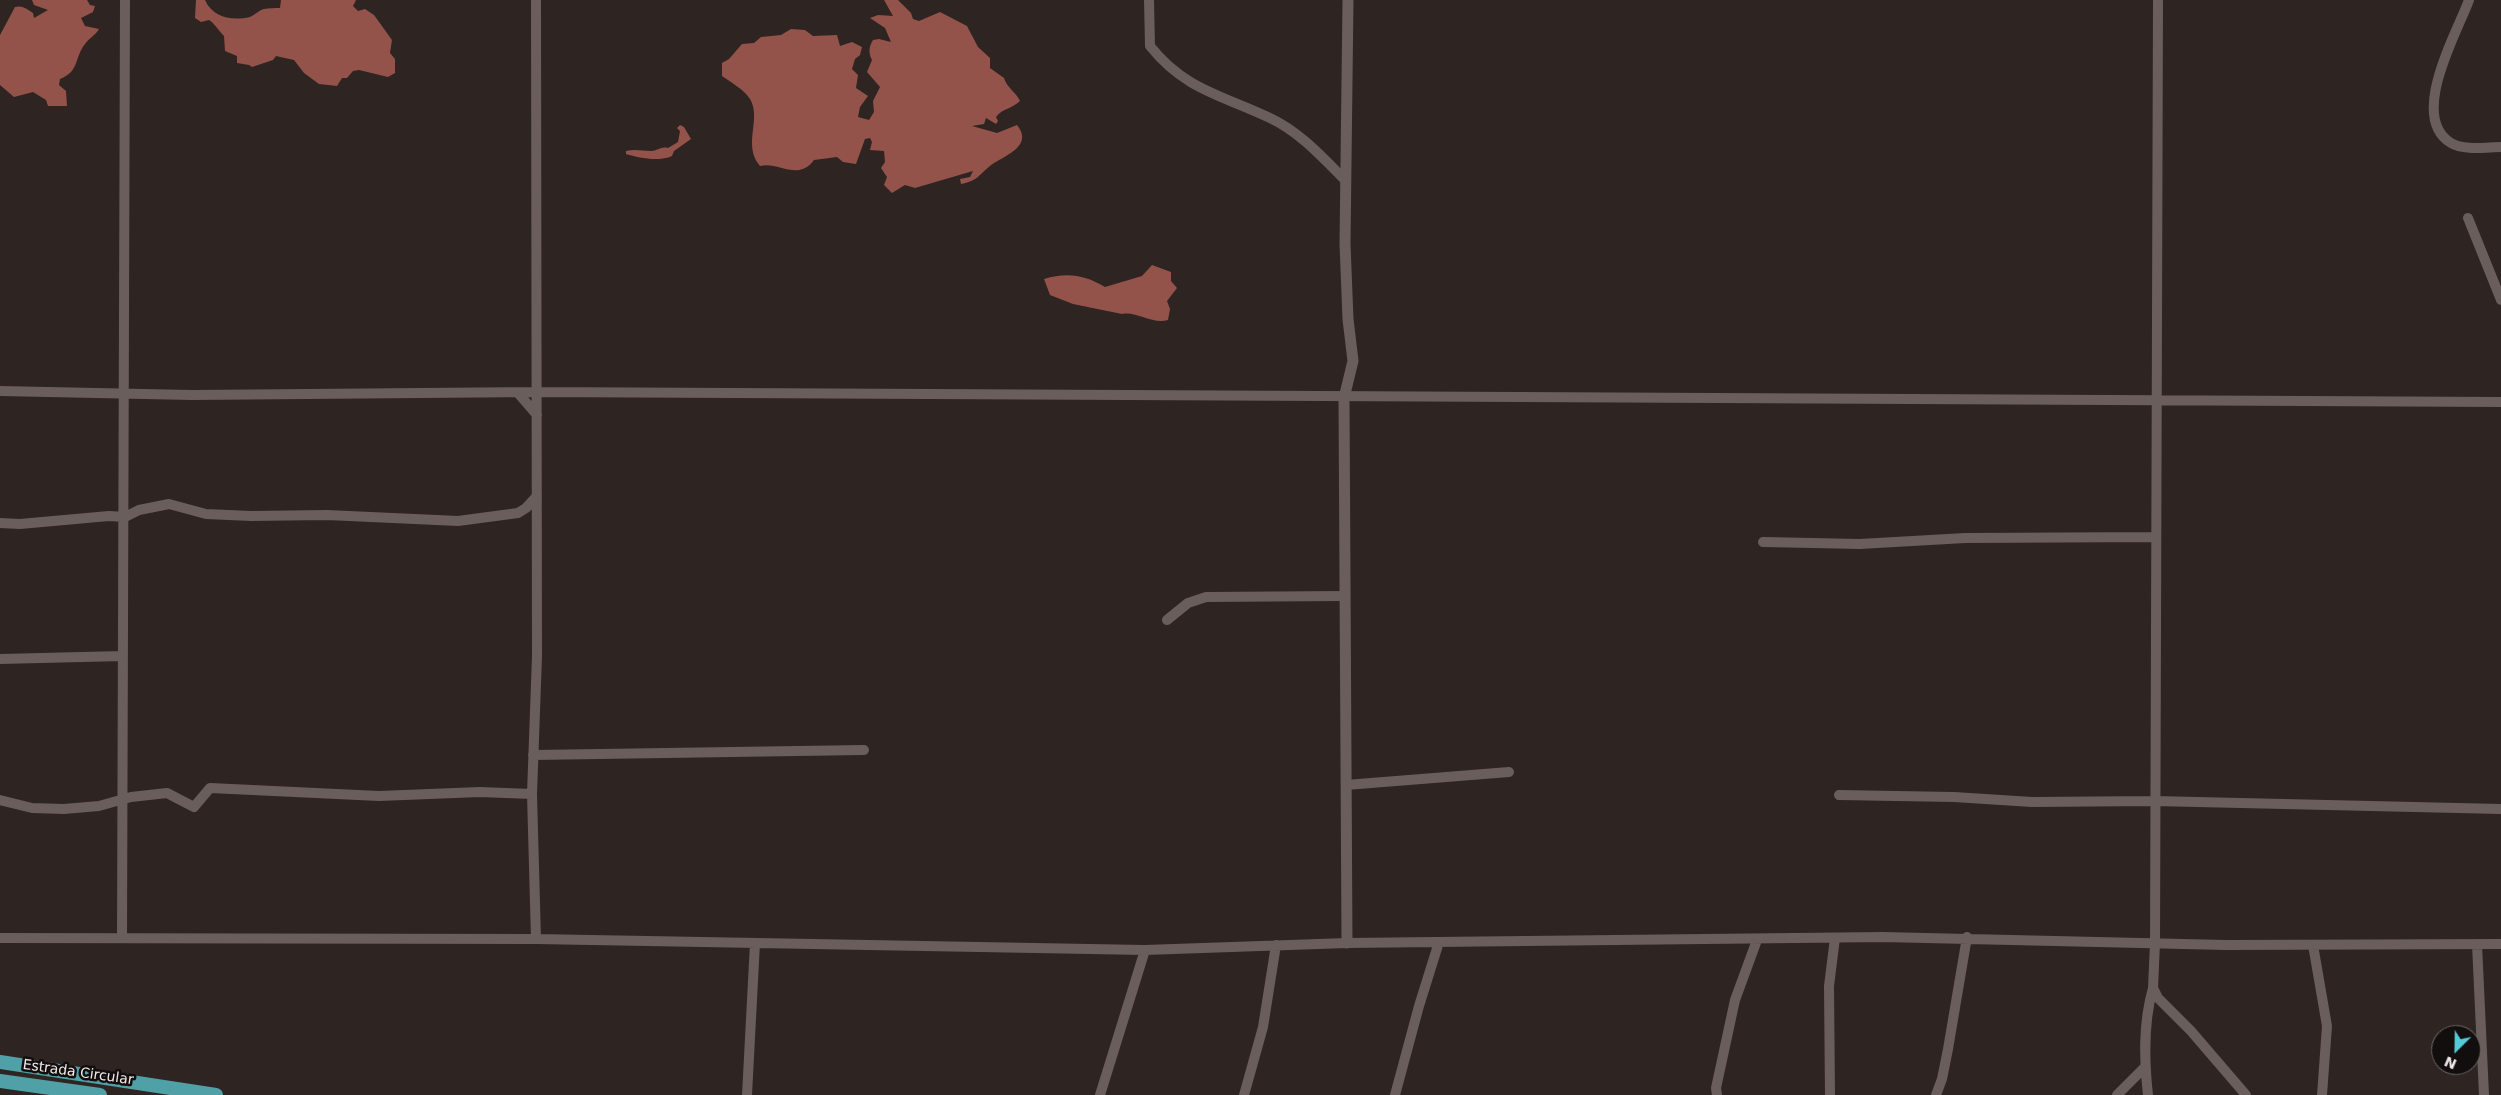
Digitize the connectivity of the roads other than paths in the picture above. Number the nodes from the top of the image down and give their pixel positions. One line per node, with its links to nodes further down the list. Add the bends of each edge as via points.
1 (125, 0): 14 (street)
2 (536, 0): 12 (street)
3 (1149, 0): 8 (street, via 1150,46 1178,76 1271,118 1306,141)
4 (1348, 0): 8 (street)
5 (2158, 0): 16 (street)
6 (2470, 0): 7 (street, via 2435,86 2436,124 2452,144)
7 (2501, 147)
8 (1346, 181): 15 (street, via 1348,319 1353,361)
9 (2468, 218): 10 (street)
10 (2501, 300)
11 (0, 391): 14 (street)
12 (536, 392): 13 (street); 15 (street); 18 (street)
13 (518, 393): 14 (street); 18 (street)
14 (124, 394): 20 (street)
15 (1344, 398): 16 (street); 24 (street)
16 (2157, 400): 17 (street); 22 (street)
17 (2501, 402)
18 (537, 415): 19 (street)
19 (537, 496): 20 (street, via 518,513 458,521 206,514 170,504 139,510); 29 (street)
20 (125, 517): 21 (street); 26 (street)
21 (0, 523)
22 (2156, 537): 23 (street, via 1965,538 1860,544); 36 (street)
23 (1763, 542)
24 (1344, 596): 25 (street, via 1206,597 1188,603); 31 (street)
25 (1166, 620)
26 (123, 656): 27 (street); 35 (street)
27 (0, 659)
28 (864, 750): 29 (street)
29 (533, 755): 32 (street)
30 (1509, 772): 31 (street)
31 (1346, 784): 46 (street)
32 (532, 794): 35 (street, via 480,792 379,796 210,788 194,807 167,793); 41 (street)
33 (1839, 795): 36 (street, via 2032,802)
34 (0, 800): 35 (street, via 32,808 64,810)
35 (123, 800): 40 (street)
36 (2154, 801): 37 (street); 47 (street)
37 (2501, 809)
38 (1967, 937): 42 (street); 47 (street); 65 (street, via 1942,1079)
39 (0, 938): 40 (street)
40 (122, 938): 41 (street)
41 (536, 938): 45 (street)
42 (1835, 938): 43 (street); 64 (street, via 1829,986)
43 (1757, 940): 44 (street); 63 (street, via 1735,1000)
44 (1439, 942): 46 (street); 62 (street)
45 (755, 943): 52 (street); 59 (street)
46 (1347, 943): 51 (street)
47 (2155, 943): 50 (street); 53 (street)
48 (2477, 944): 49 (street); 50 (street); 70 (street)
49 (2501, 944)
50 (2313, 945): 69 (street, via 2327,1026)
51 (1276, 946): 52 (street); 61 (street, via 1263,1026)
52 (1145, 950): 60 (street)
53 (2153, 988): 55 (street, via 2145,1038); 68 (street, via 2158,998)
54 (0, 1062): 58 (main road, Estrada Circular)
55 (2145, 1067): 66 (street); 67 (street)
56 (0, 1081): 57 (main road, Estrada Circular)
57 (100, 1095)
58 (216, 1095)
59 (747, 1095)
60 (1100, 1095)
61 (1244, 1095)
62 (1394, 1095)
63 (1717, 1095)
64 (1830, 1095)
65 (1936, 1095)
66 (2117, 1095)
67 (2148, 1095)
68 (2246, 1095)
69 (2322, 1095)
70 (2484, 1095)

